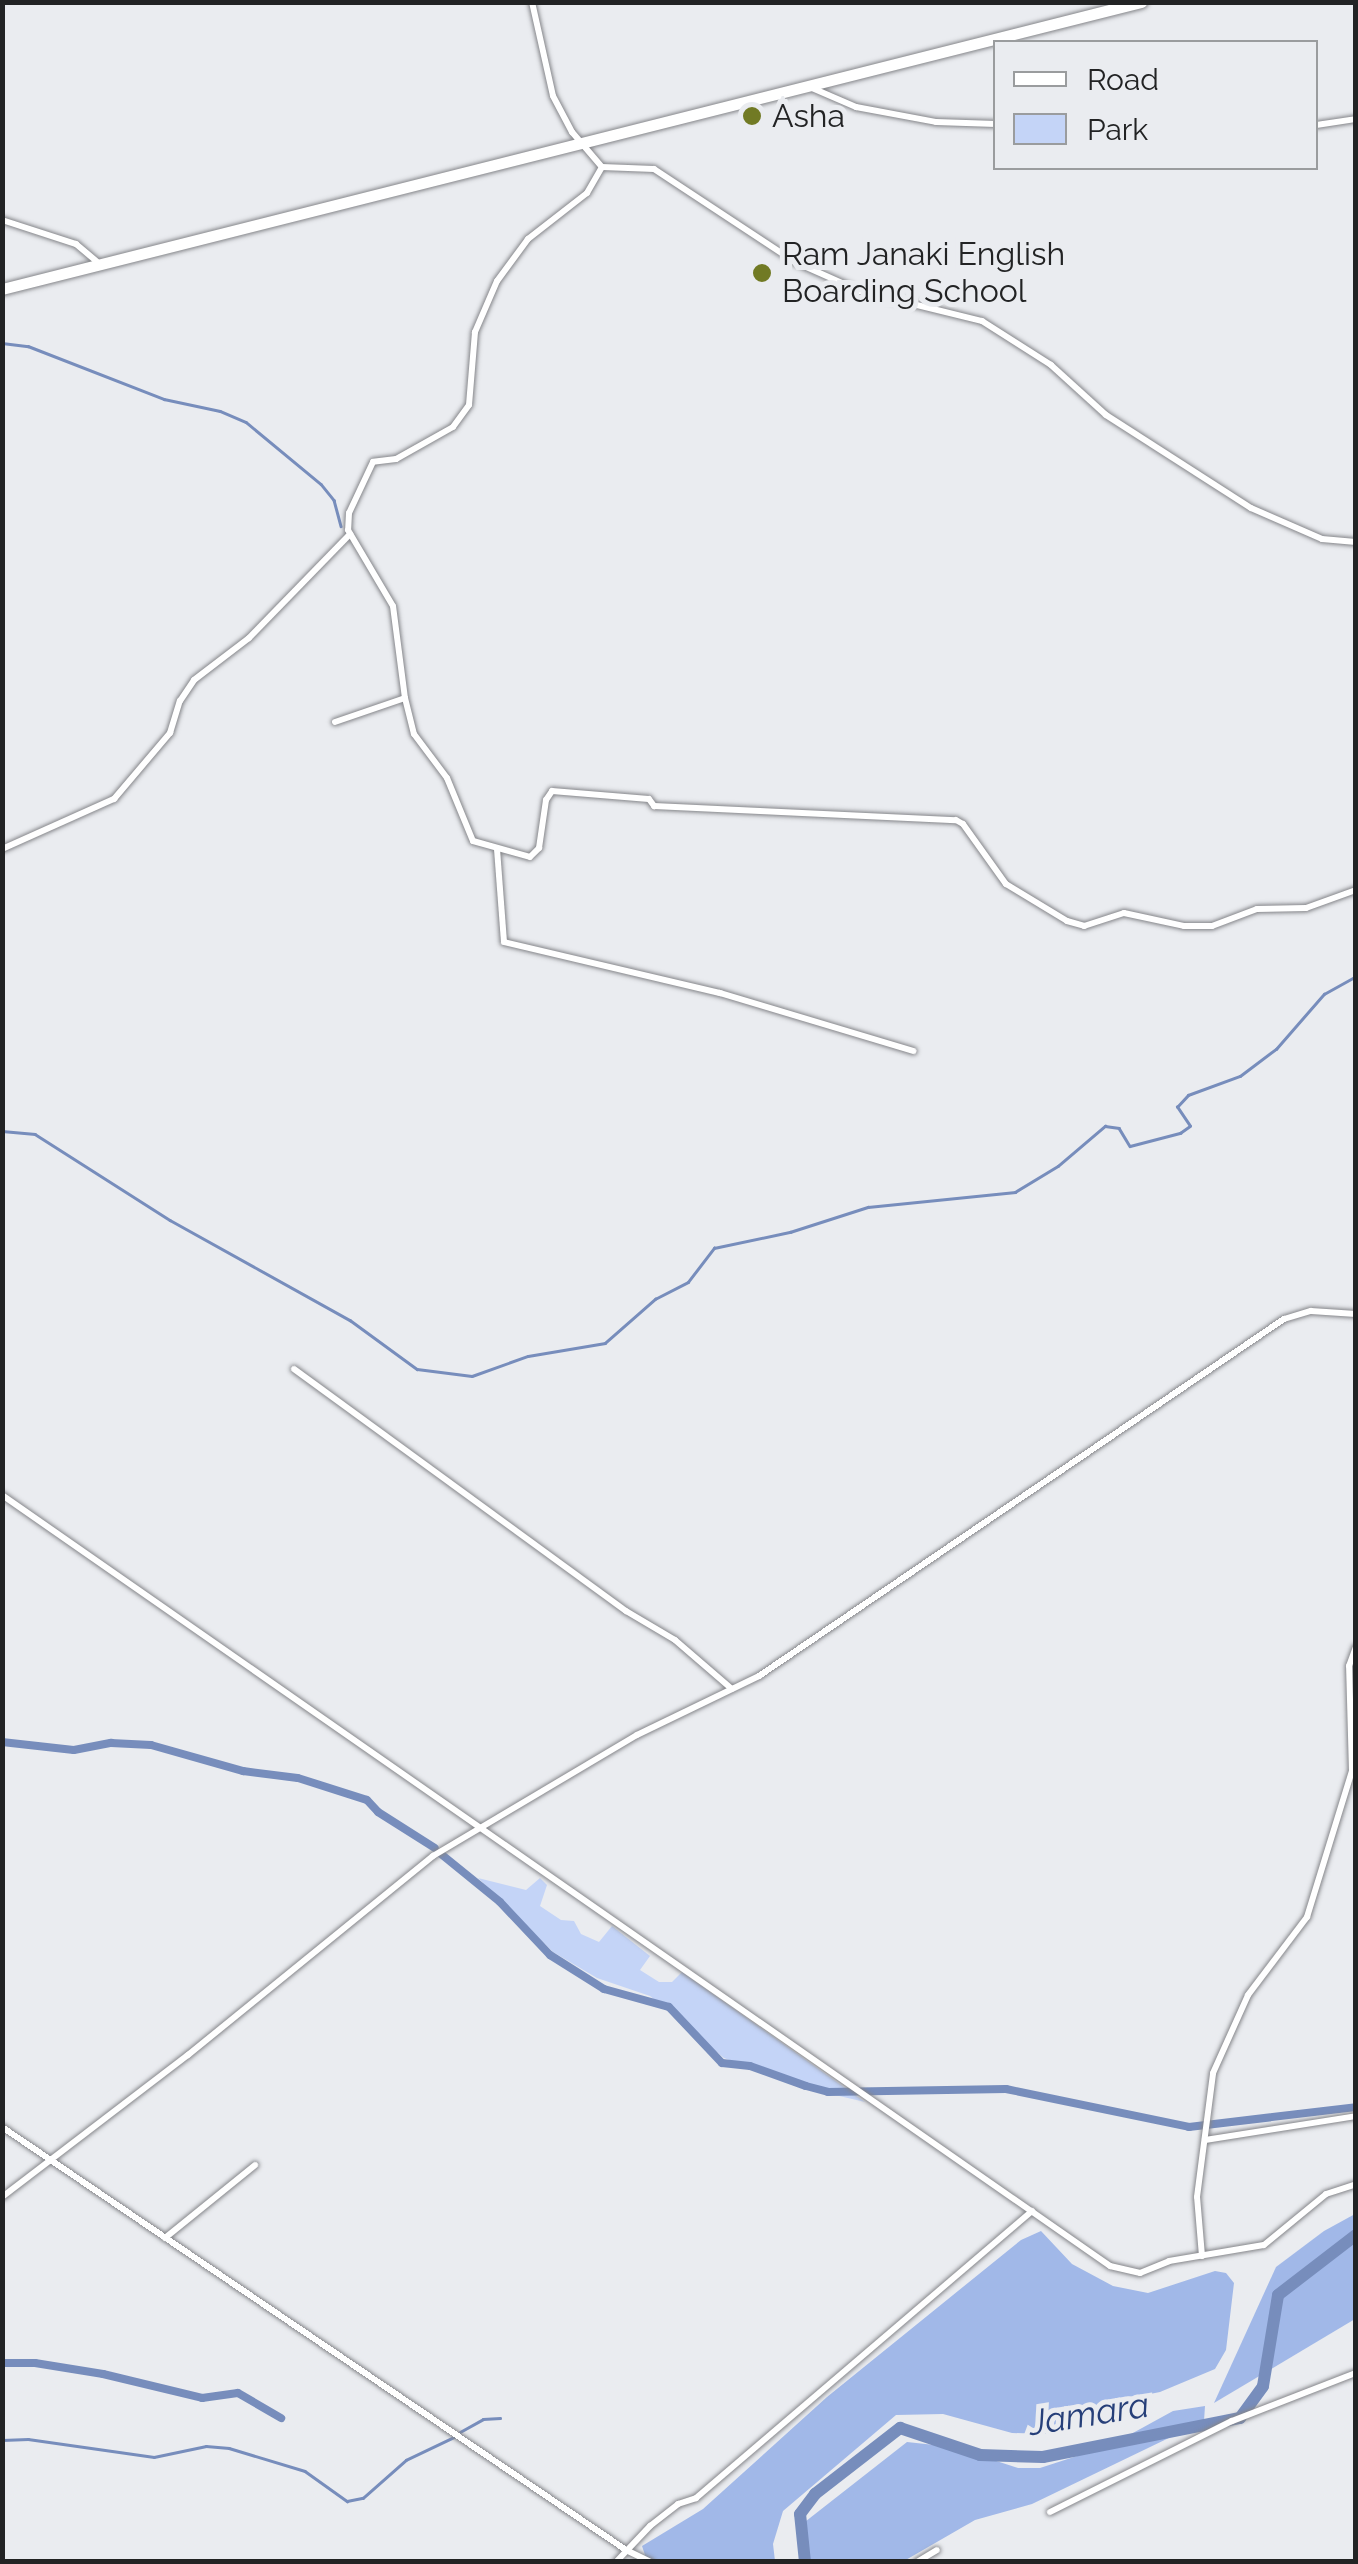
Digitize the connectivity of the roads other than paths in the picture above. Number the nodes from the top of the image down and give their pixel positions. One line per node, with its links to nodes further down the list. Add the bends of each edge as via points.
1 (532, 2): 7 (street, via 553,96)
2 (1141, 2): 3 (main road)
3 (809, 87): 5 (street, via 856,106 936,122); 7 (main road)
4 (1356, 119): 6 (street)
5 (993, 124)
6 (1318, 125)
7 (582, 141): 8 (street); 10 (main road)
8 (602, 168): 12 (street, via 587,193 528,239 497,281 475,332 469,404 453,427 420,448 373,462 349,514); 13 (street, via 654,170 795,262 860,291 982,322 1051,365 1106,415 1251,508 1322,539)
9 (2, 220): 10 (street, via 76,244)
10 (102, 264): 11 (main road)
11 (2, 289)
12 (350, 534): 14 (street, via 393,606); 16 (street, via 248,638 194,680 170,733 114,799)
13 (1356, 542)
14 (405, 698): 15 (street); 17 (street, via 414,734 447,778 473,841)
15 (334, 722)
16 (2, 849)
17 (497, 849): 18 (street, via 530,857 540,848 552,791 649,799 654,806 956,820 1006,884 1084,926 1124,912 1212,926 1257,909 1306,908); 19 (street, via 504,942 720,993)
18 (1356, 890)
19 (913, 1051)
20 (1356, 1314): 24 (street, via 1311,1311 1284,1319)
21 (294, 1370): 24 (street, via 675,1640)
22 (2, 1496): 25 (street)
23 (1356, 1648): 28 (street, via 1348,1666 1352,1771 1307,1917 1248,1995 1213,2074)
24 (732, 1688): 25 (street)
25 (480, 1826): 29 (street, via 433,1856); 33 (street)
26 (1356, 2116): 28 (street)
27 (2, 2128): 29 (street)
28 (1205, 2140): 35 (street, via 1196,2210)
29 (50, 2159): 32 (street); 34 (street)
30 (255, 2165): 34 (street)
31 (1356, 2184): 35 (street, via 1326,2194 1272,2241)
32 (2, 2197)
33 (1032, 2212): 35 (street, via 1110,2266 1140,2273); 38 (street)
34 (164, 2238): 38 (street)
35 (1202, 2256)
36 (1356, 2373): 37 (street, via 1232,2421)
37 (1050, 2512)
38 (626, 2550): 40 (street); 41 (street)
39 (937, 2550): 42 (street)
40 (616, 2562)
41 (650, 2562)
42 (917, 2562)

